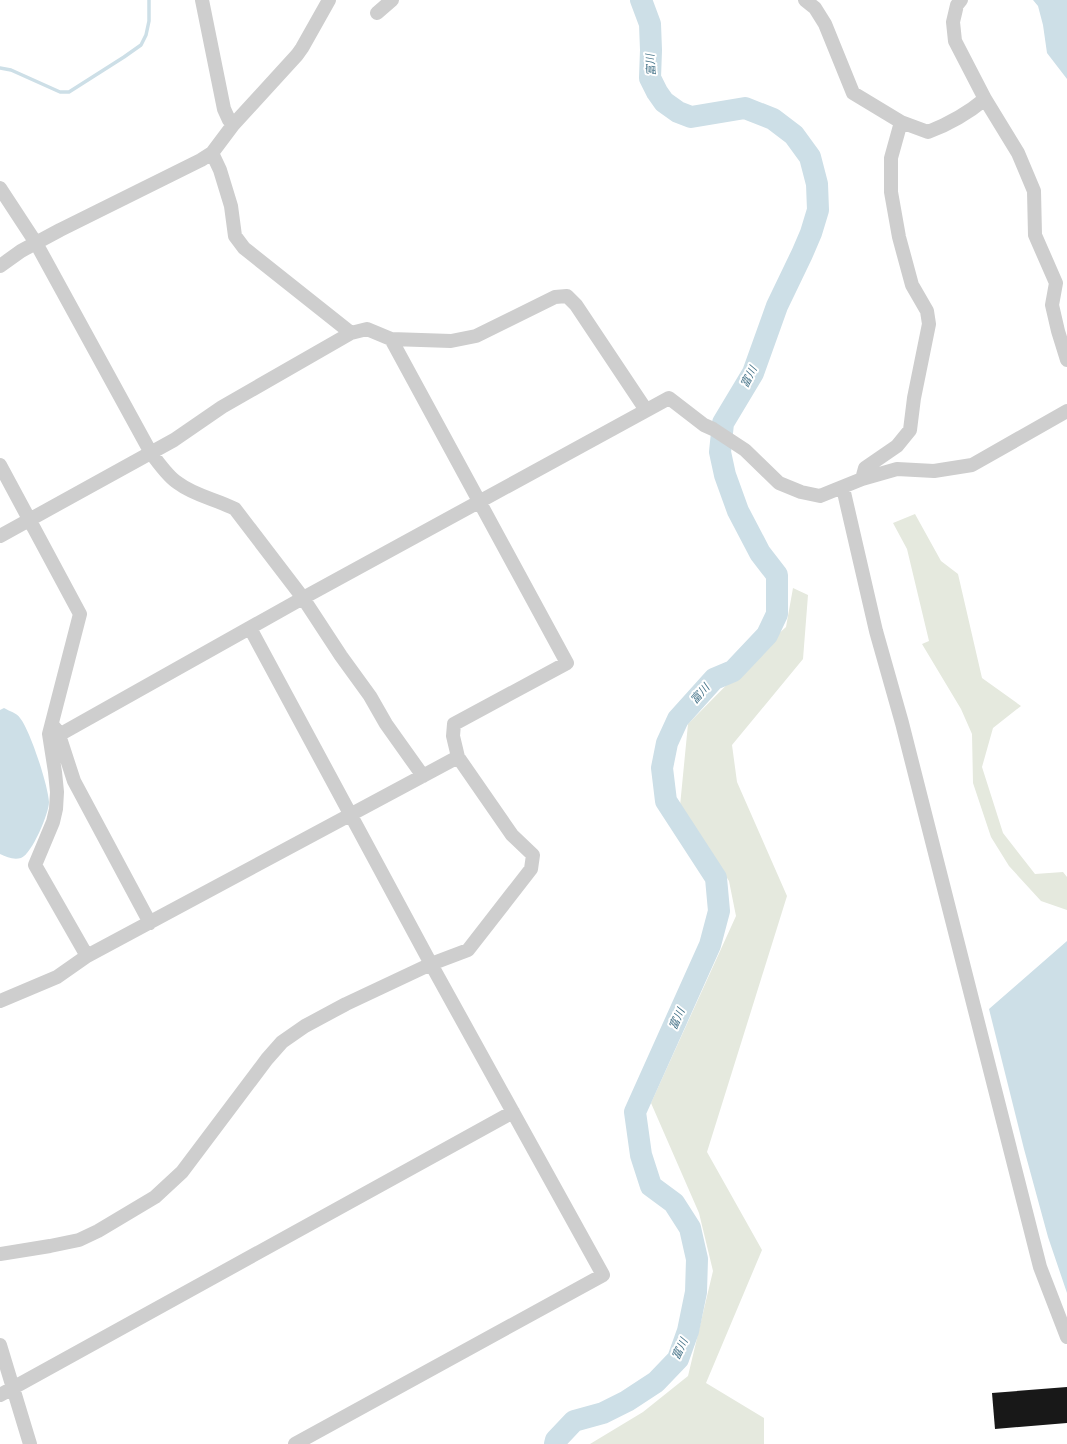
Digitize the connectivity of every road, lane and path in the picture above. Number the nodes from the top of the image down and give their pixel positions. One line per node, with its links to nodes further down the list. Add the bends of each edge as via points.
1 (202, 0): 9 (street, via 224,108)
2 (329, 0): 9 (street, via 302,48)
3 (805, 0): 8 (street, via 815,8 825,24 853,93)
4 (961, 0): 7 (street, via 956,5 953,22 955,41)
5 (389, 1): 6 (street)
6 (376, 13)
7 (984, 99): 8 (street, via 949,124 928,132); 16 (street, via 1018,153 1034,191 1036,235 1056,283 1052,305)
8 (901, 122): 21 (street, via 891,158 891,192 899,237 912,285 927,311 929,324 910,430 897,446 865,468)
9 (233, 125): 10 (street)
10 (212, 153): 12 (street); 14 (street, via 231,206 235,236 244,248)
11 (0, 188): 12 (street)
12 (36, 243): 13 (street); 19 (street)
13 (0, 266)
14 (351, 333): 15 (street, via 368,329); 19 (street, via 222,407)
15 (391, 339): 17 (street, via 451,341 476,336 556,297 567,296 576,305); 23 (street)
16 (1067, 360)
17 (646, 410): 22 (street, via 669,398 704,425 745,450 779,483 820,496); 23 (street)
18 (1067, 411): 21 (street, via 972,465 934,471 897,469)
19 (151, 453): 24 (street); 26 (street, via 176,483 196,494 235,509)
20 (0, 465): 24 (street)
21 (862, 479): 22 (street)
22 (843, 488): 38 (street, via 876,631 904,730 1040,1267)
23 (480, 502): 26 (street); 29 (street, via 567,663 454,724 453,736)
24 (30, 519): 25 (street); 28 (street, via 80,614)
25 (0, 536)
26 (303, 598): 27 (street); 30 (street)
27 (250, 628): 28 (street); 31 (street)
28 (56, 729): 32 (street, via 74,781); 33 (street, via 49,734 57,792 56,808 53,822 35,865)
29 (458, 757): 30 (street); 34 (street, via 512,834 533,855 531,869 468,950)
30 (423, 776): 31 (street)
31 (351, 814): 32 (street); 34 (street)
32 (150, 923): 33 (street)
33 (87, 956): 35 (street, via 57,977)
34 (431, 964): 36 (street); 37 (street, via 346,1004 305,1026 282,1042 182,1172 155,1197 79,1240)
35 (0, 1001)
36 (513, 1112): 40 (street); 42 (street, via 603,1275)
37 (0, 1254)
38 (1067, 1337)
39 (0, 1345): 40 (street)
40 (6, 1391): 41 (street)
41 (30, 1444)
42 (295, 1444)

